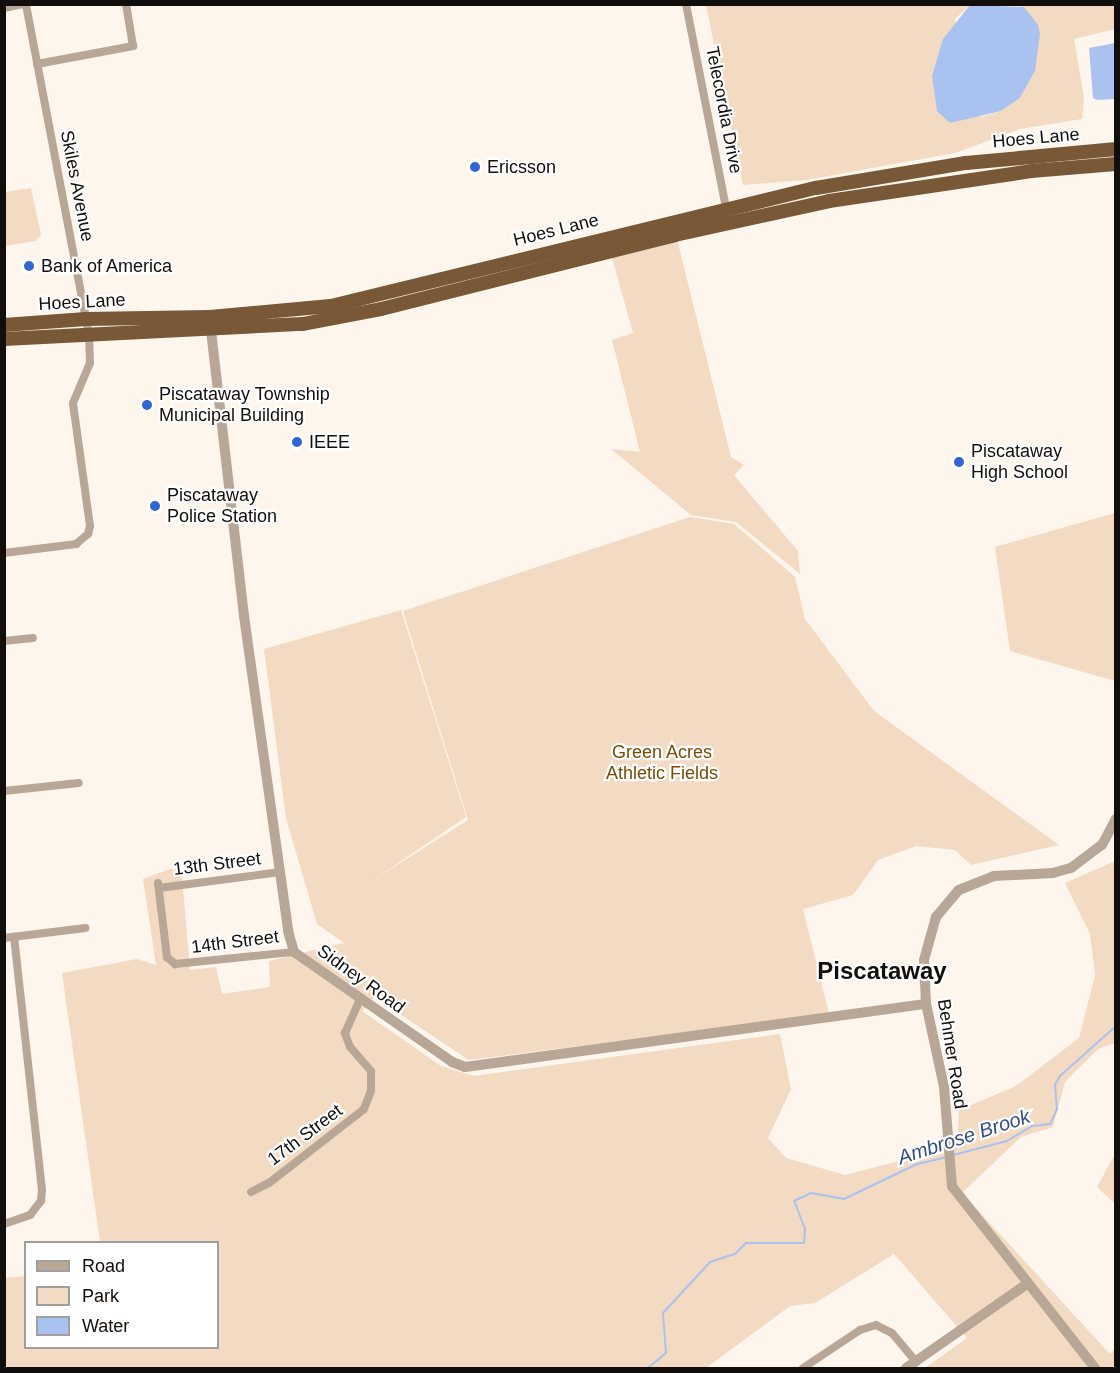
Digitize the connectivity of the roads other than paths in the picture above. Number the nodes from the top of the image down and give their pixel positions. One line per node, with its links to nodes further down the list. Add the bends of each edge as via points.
1 (25, 4): 4 (street); 5 (street, Skiles Avenue)
2 (126, 4): 5 (street, via 133,46)
3 (686, 4): 8 (street, Telecordia Drive)
4 (4, 8)
5 (37, 64): 11 (street, Skiles Avenue)
6 (1116, 149): 8 (highway, Hoes Lane, via 966,163)
7 (1116, 164): 9 (highway, Hoes Lane, via 1031,171 883,192)
8 (726, 207): 9 (street, Telecordia Drive); 10 (highway, Hoes Lane, via 331,306)
9 (729, 222): 13 (highway, Hoes Lane, via 381,309 303,324)
10 (210, 317): 11 (highway, Hoes Lane); 13 (street, Sidney Road)
11 (86, 319): 12 (highway, Hoes Lane); 14 (street, Skiles Avenue)
12 (4, 325)
13 (211, 331): 14 (highway, Hoes Lane); 22 (street, Sidney Road, via 244,616)
14 (89, 336): 15 (highway, Hoes Lane); 16 (street, Skiles Avenue, via 90,363 73,403 88,534 76,544)
15 (4, 339)
16 (4, 553)
17 (33, 638): 18 (street)
18 (4, 641)
19 (79, 783): 20 (street)
20 (4, 791)
21 (1116, 819): 28 (street, Behmer Road, via 1102,845 1071,868 1053,873 994,876 969,884 952,897 936,917 926,946)
22 (280, 872): 25 (street, Sidney Road); 26 (street, 13th Street, via 158,886 167,957)
23 (85, 928): 24 (street)
24 (9, 937): 30 (street, via 42,1190 30,1215)
25 (294, 952): 26 (street, 14th Street); 27 (street, Sidney Road)
26 (179, 966)
27 (360, 1000): 28 (street, Sidney Road, via 452,1062 480,1068); 29 (street, 17th Street, via 345,1033 350,1047 371,1071 372,1091 364,1109)
28 (926, 1004): 31 (street, Behmer Road, via 944,1087 948,1161 955,1193)
29 (251, 1192)
30 (4, 1224)
31 (1027, 1284): 32 (street); 34 (street, Behmer Road)
32 (911, 1365): 33 (street, via 892,1334 876,1325 860,1330)
33 (803, 1368)
34 (1095, 1368)

